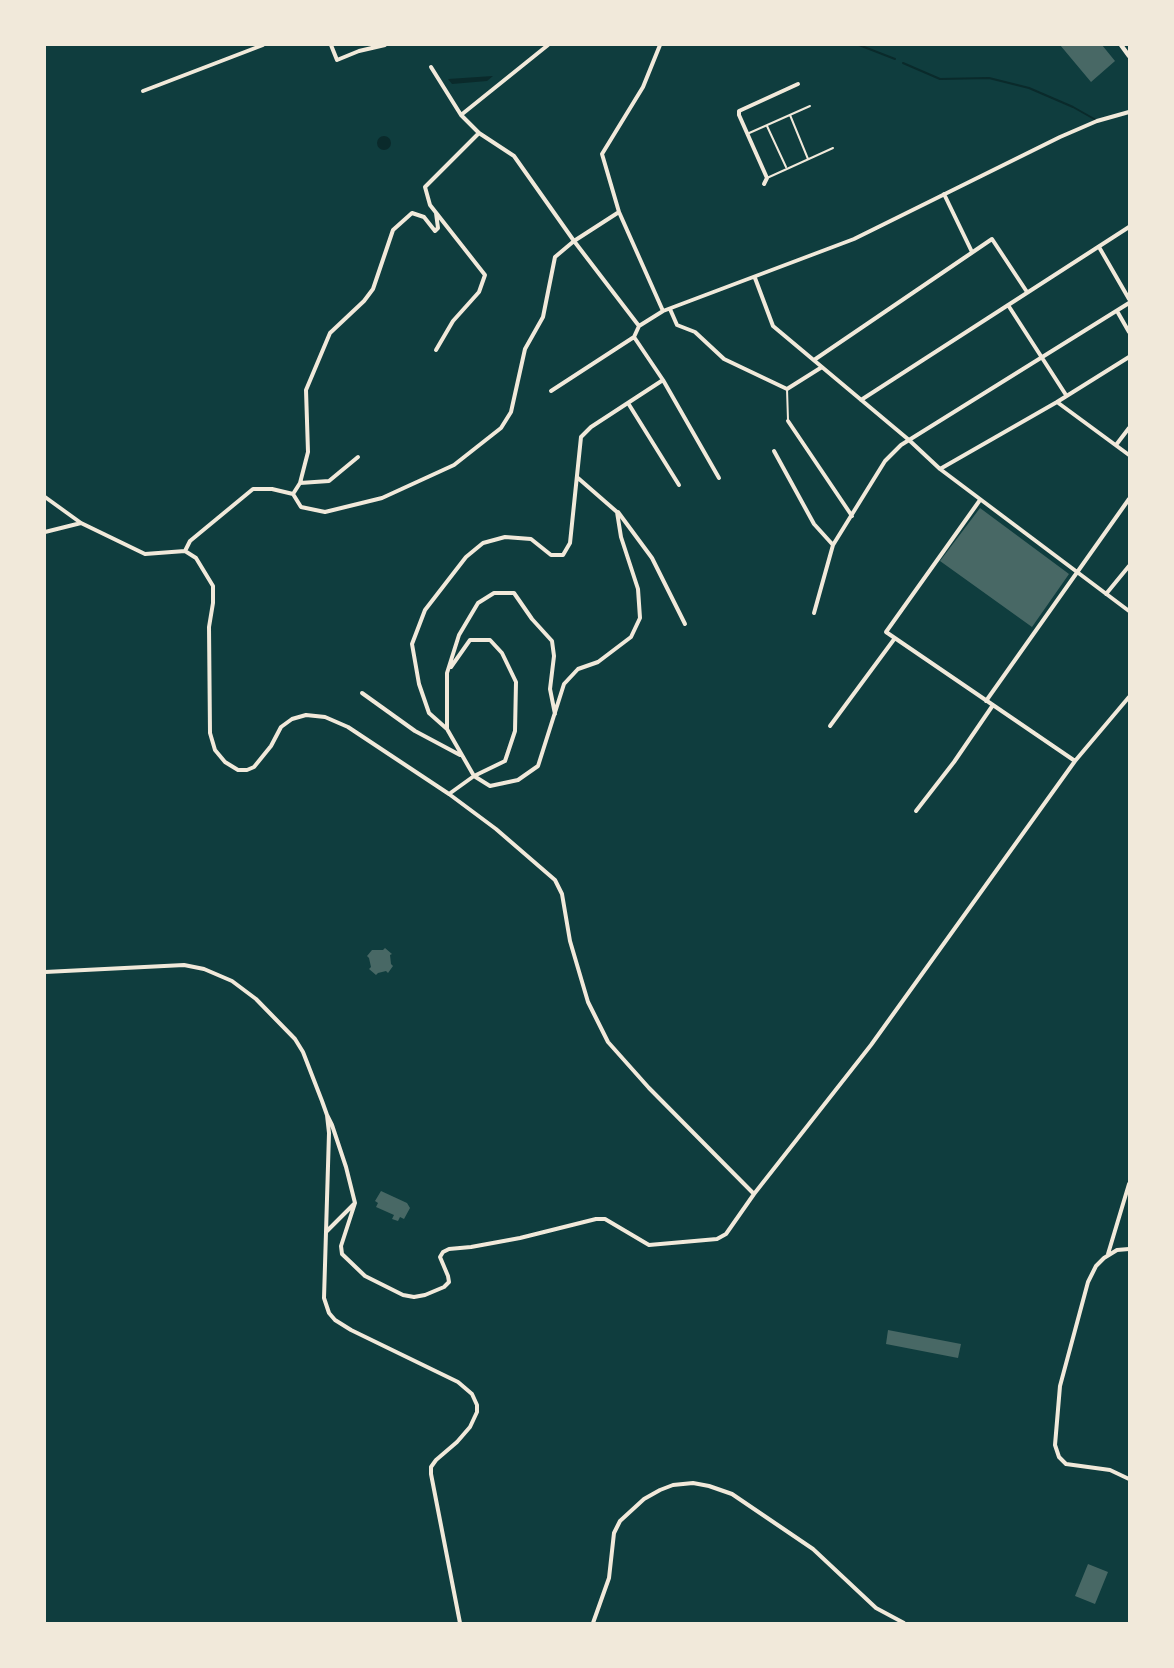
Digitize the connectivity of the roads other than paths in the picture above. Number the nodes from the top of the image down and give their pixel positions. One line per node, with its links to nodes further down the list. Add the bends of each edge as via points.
1 (263, 45): 10 (street)
2 (331, 45): 3 (street, via 337,60)
3 (385, 45)
4 (548, 45): 13 (street)
5 (660, 45): 24 (street, via 643,87 602,154)
6 (1121, 45): 7 (main road)
7 (1129, 56)
8 (431, 67): 13 (street)
9 (798, 84): 17 (street, via 739,111)
10 (143, 92)
11 (810, 106): 14 (street)
12 (1129, 112): 23 (street, via 1060,137)
13 (461, 115): 16 (street)
14 (790, 115): 15 (street); 19 (street)
15 (767, 126): 17 (street); 20 (street)
16 (479, 133): 25 (street, via 425,187); 27 (street, via 514,156)
17 (747, 134): 21 (street)
18 (833, 148): 19 (street)
19 (808, 159): 20 (street)
20 (786, 168): 21 (street)
21 (766, 178): 22 (street)
22 (764, 184)
23 (944, 194): 29 (street); 30 (street, via 854,239)
24 (619, 212): 27 (street); 35 (street)
25 (436, 213): 40 (street, via 485,275 479,292 453,321); 62 (street, via 435,231 424,217 412,213 393,230 373,289 330,333 306,390 308,452)
26 (1129, 227): 28 (street)
27 (574, 241): 37 (street); 64 (street, via 555,257 543,317 525,348 511,412 501,428 454,465 382,498 326,512 301,507)
28 (1099, 247): 31 (street); 32 (street)
29 (972, 252): 31 (street, via 992,238); 43 (street)
30 (755, 278): 34 (street); 43 (street, via 773,326)
31 (1027, 292): 33 (street)
32 (1129, 301): 36 (street)
33 (1007, 305): 42 (street); 49 (street)
34 (670, 309): 35 (street); 46 (street, via 677,325 695,332 724,359)
35 (663, 311): 37 (street)
36 (1117, 311): 38 (street); 42 (street)
37 (639, 326): 39 (street)
38 (1129, 332)
39 (634, 337): 45 (street); 47 (street)
40 (436, 350)
41 (1129, 357): 48 (street)
42 (1042, 358): 48 (street); 54 (street)
43 (814, 360): 44 (street)
44 (822, 367): 46 (street); 49 (street)
45 (663, 380): 51 (street); 61 (street)
46 (787, 389): 52 (street)
47 (551, 391)
48 (1066, 395): 50 (street)
49 (861, 400): 54 (street)
50 (1057, 402): 55 (street); 59 (street)
51 (628, 403): 60 (street, via 581,437); 63 (street)
52 (788, 421): 69 (street)
53 (1129, 428): 55 (street)
54 (909, 440): 59 (street); 69 (street, via 885,461)
55 (1116, 445): 57 (street)
56 (774, 452): 72 (street, via 814,524)
57 (1129, 455)
58 (358, 457): 62 (street, via 330,481)
59 (940, 469): 67 (street)
60 (578, 478): 68 (street); 88 (street, via 570,543 563,555 551,555 531,538 505,537 483,543 466,557 425,610 412,644 419,684 429,713)
61 (719, 478)
62 (300, 483): 64 (street)
63 (679, 485)
64 (293, 494): 73 (street, via 253,489 190,541)
65 (45, 497): 70 (street)
66 (1129, 499): 75 (street)
67 (980, 500): 75 (street); 80 (street, via 886,632)
68 (617, 512): 79 (street, via 652,558); 86 (street, via 638,589 640,618 631,637 598,662 578,669 564,684)
69 (852, 516): 72 (street)
70 (81, 523): 71 (street); 73 (street, via 145,554)
71 (45, 532)
72 (833, 545): 78 (street)
73 (185, 551): 92 (street, via 196,558 213,586 209,627 210,733 215,750 225,762 238,770 255,767 281,728 292,719 306,715 325,717 348,727)
74 (1129, 566): 76 (street)
75 (1076, 572): 76 (street); 84 (street)
76 (1106, 594): 77 (street)
77 (1129, 611)
78 (814, 613)
79 (685, 624)
80 (895, 638): 84 (street); 87 (street)
81 (447, 673): 86 (street, via 459,635 478,603 494,592 514,593 552,641 550,689); 88 (street); 91 (street, via 470,640 490,640 502,653 516,682 515,731 506,761)
82 (362, 693): 89 (street, via 415,731)
83 (1129, 697): 90 (street)
84 (986, 701): 85 (street)
85 (993, 705): 90 (street); 93 (street)
86 (555, 715): 91 (street, via 538,766 518,780 490,786)
87 (830, 726)
88 (447, 729): 89 (street)
89 (462, 756): 91 (street)
90 (1075, 761): 97 (street, via 871,1045)
91 (474, 776): 92 (street)
92 (449, 794): 97 (street, via 555,880 562,894 570,941 588,1002 608,1042)
93 (916, 811)
94 (45, 972): 95 (street, via 184,965 232,981 256,999 295,1039)
95 (327, 1115): 98 (street); 99 (street)
96 (1129, 1184): 101 (street)
97 (754, 1194): 98 (street, via 726,1234 717,1239 649,1245 605,1219 596,1219 520,1238 449,1249 441,1257 449,1282 414,1297 365,1276 342,1254)
98 (355, 1203): 99 (street)
99 (326, 1232): 103 (street, via 324,1298 335,1320 458,1382 472,1394 477,1405 470,1427 436,1460 430,1474)
100 (1129, 1249): 101 (street)
101 (1108, 1255): 102 (street, via 1093,1271 1082,1302 1060,1386 1055,1445 1066,1464 1110,1470)
102 (1129, 1479)
103 (459, 1623)
104 (593, 1623): 105 (street, via 609,1578 614,1533 620,1521 660,1490 693,1484 732,1494 813,1549 876,1608)
105 (904, 1623)

